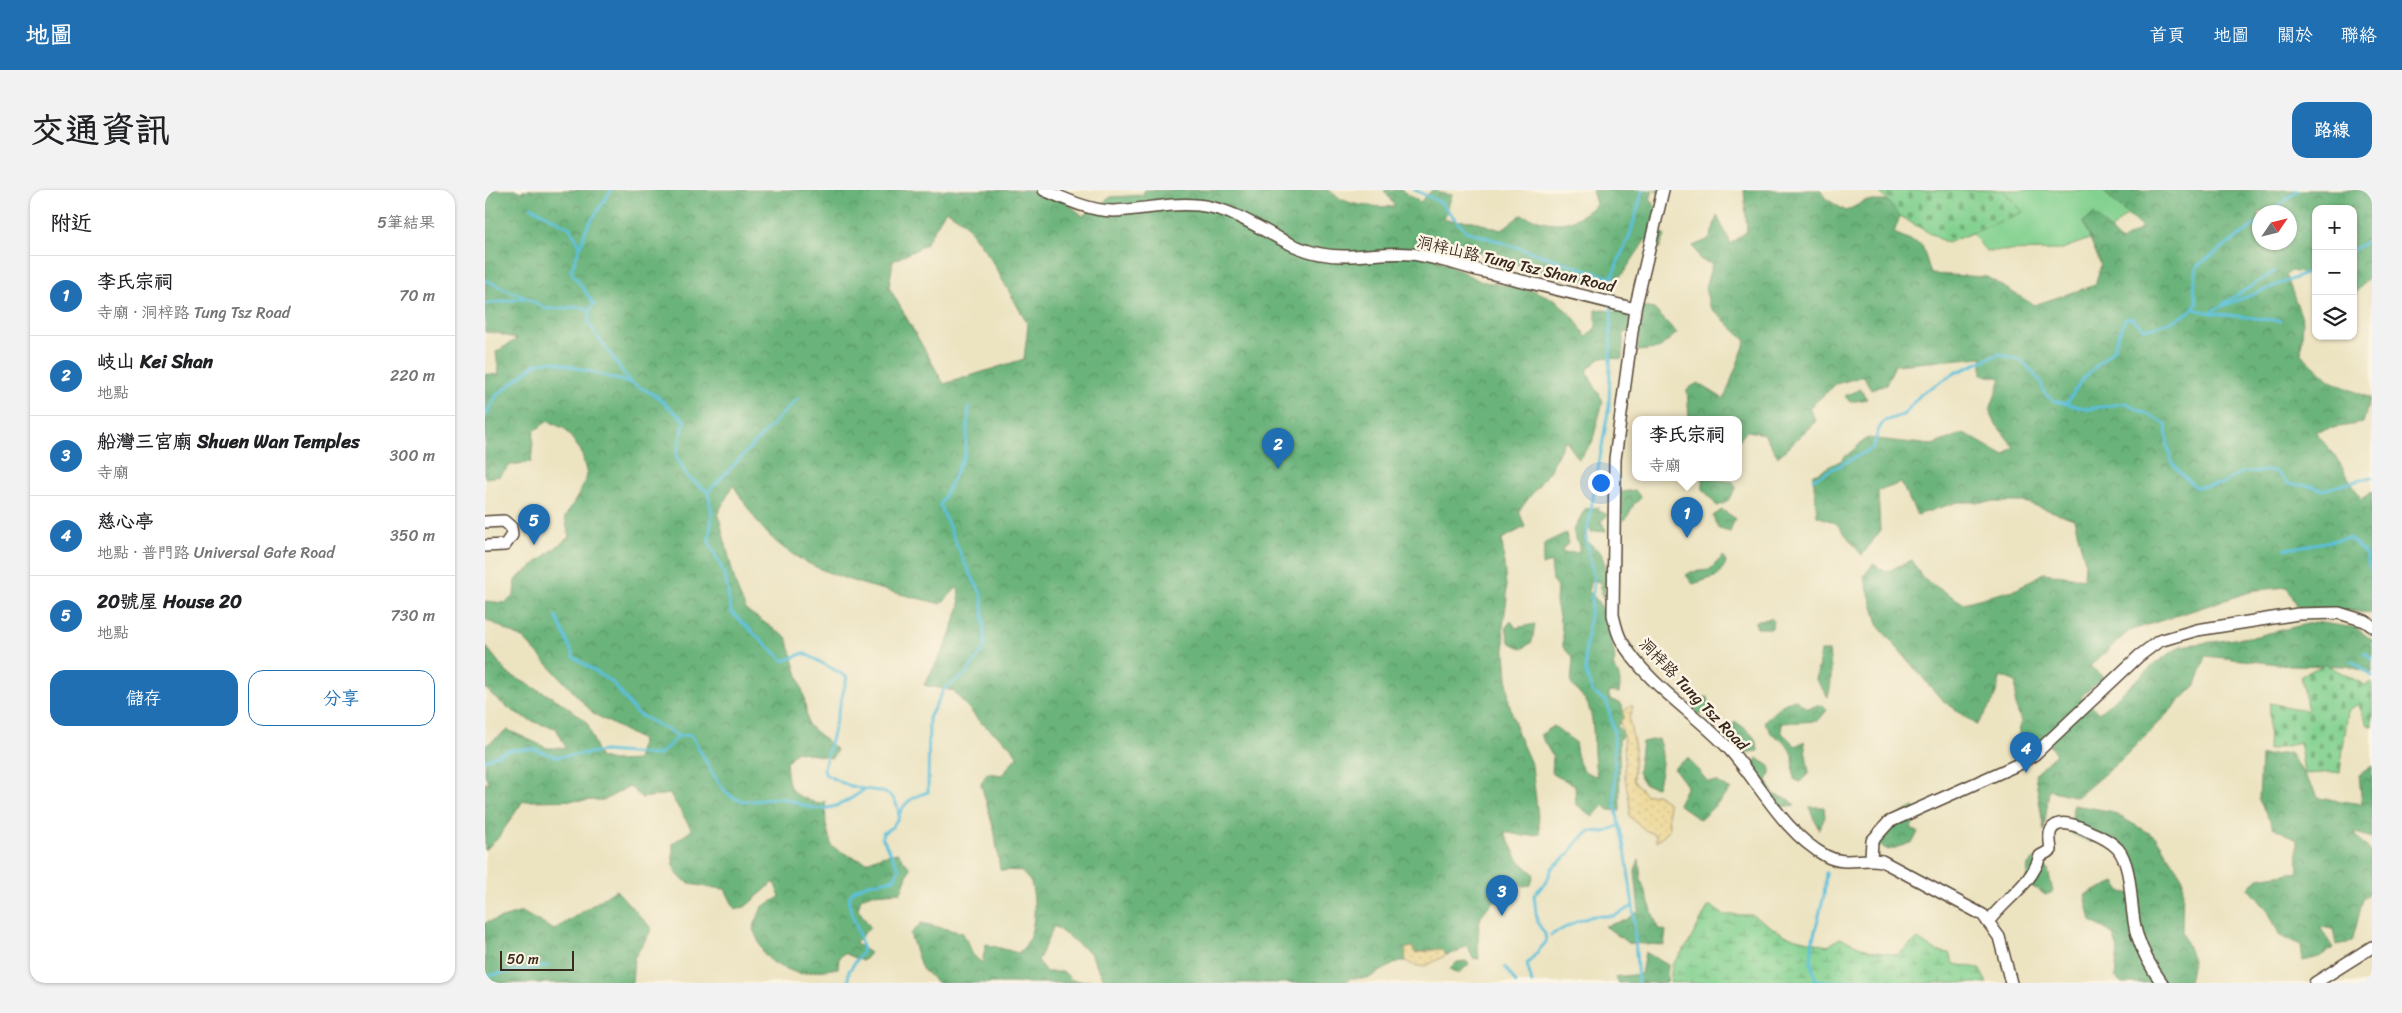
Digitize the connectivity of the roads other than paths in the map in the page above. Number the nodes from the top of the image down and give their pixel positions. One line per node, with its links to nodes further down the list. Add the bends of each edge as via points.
1 (1044, 190): 3 (street, 洞梓山路 Tung Tsz Shan Road, via 1111,211 1189,204 1212,207 1294,247 1321,254 1348,257 1375,253 1411,254 1446,260)
2 (1663, 190): 3 (street, 洞梓路 Tung Tsz Road)
3 (1635, 309): 7 (street, 洞梓路 Tung Tsz Road, via 1615,459 1613,615 1620,638 1650,675 1730,750 1782,818 1815,849 1839,861)
4 (485, 522): 5 (street, via 504,521 511,527 512,535 505,545)
5 (485, 546)
6 (2372, 626): 7 (street, via 2348,615 2314,613 2197,630 2159,641 2035,754 1889,822 1872,841)
7 (1871, 858): 8 (street, 洞梓路 Tung Tsz Road, via 1924,882)
8 (1989, 922): 10 (street, 洞梓路 Tung Tsz Road, via 1999,937); 11 (street, via 2001,905 2036,871 2040,856 2051,850 2049,834 2053,827 2074,825 2118,849 2128,880 2137,936)
9 (2372, 947): 12 (street)
10 (2011, 983)
11 (2161, 983)
12 (2315, 983)

